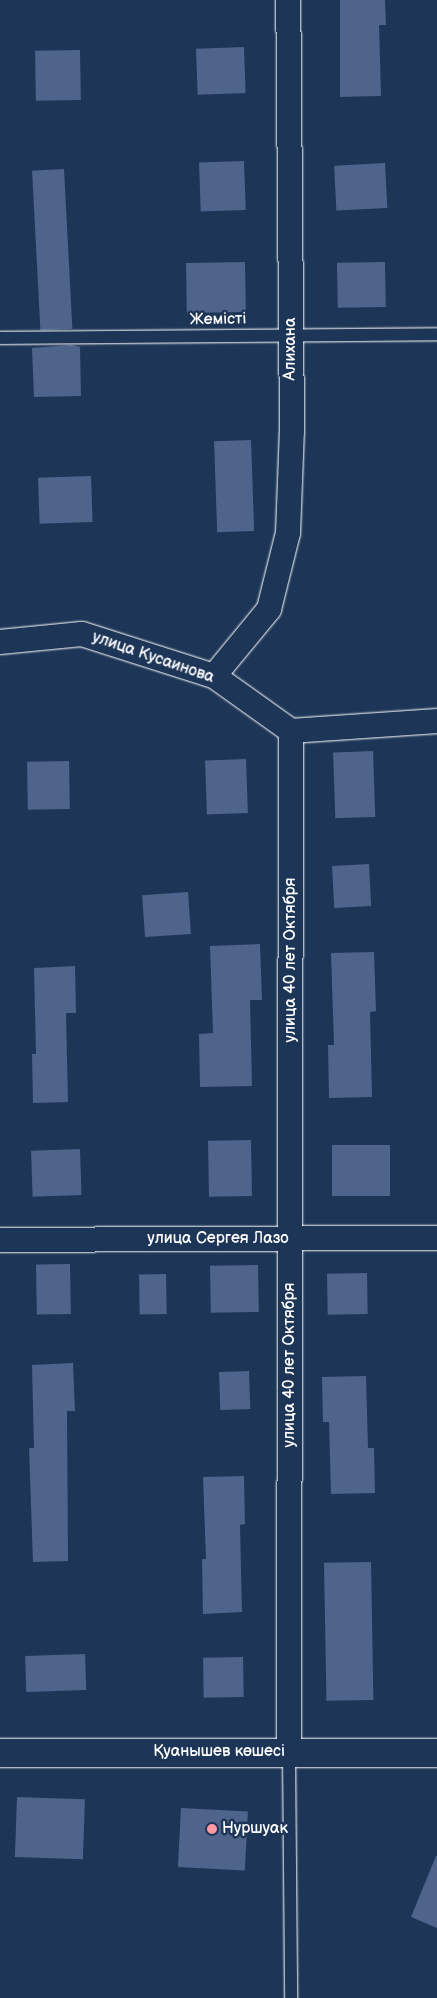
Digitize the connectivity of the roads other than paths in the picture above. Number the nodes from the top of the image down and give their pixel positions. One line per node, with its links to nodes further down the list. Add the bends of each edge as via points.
1 (288, 0): 3 (street, Алихана)
2 (437, 334): 3 (lane, Жемісті)
3 (291, 335): 4 (lane, Жемісті); 6 (street, Алихана, via 288,533 268,609)
4 (0, 338)
5 (0, 642): 6 (street, улица Кусаинова, via 82,634)
6 (214, 676): 8 (street, улица Кусаинова)
7 (437, 721): 8 (street)
8 (291, 731): 9 (street, улица 40 лет Октября)
9 (290, 1238): 10 (street, улица Сергея Лазо); 11 (street, улица Сергея Лазо); 12 (street, улица 40 лет Октября)
10 (437, 1238)
11 (0, 1240)
12 (289, 1752): 13 (street, Қуанышев көшесі); 14 (street, Қуанышев көшесі); 15 (lane, улица 40 лет Октября)
13 (0, 1753)
14 (437, 1753)
15 (291, 1998)

